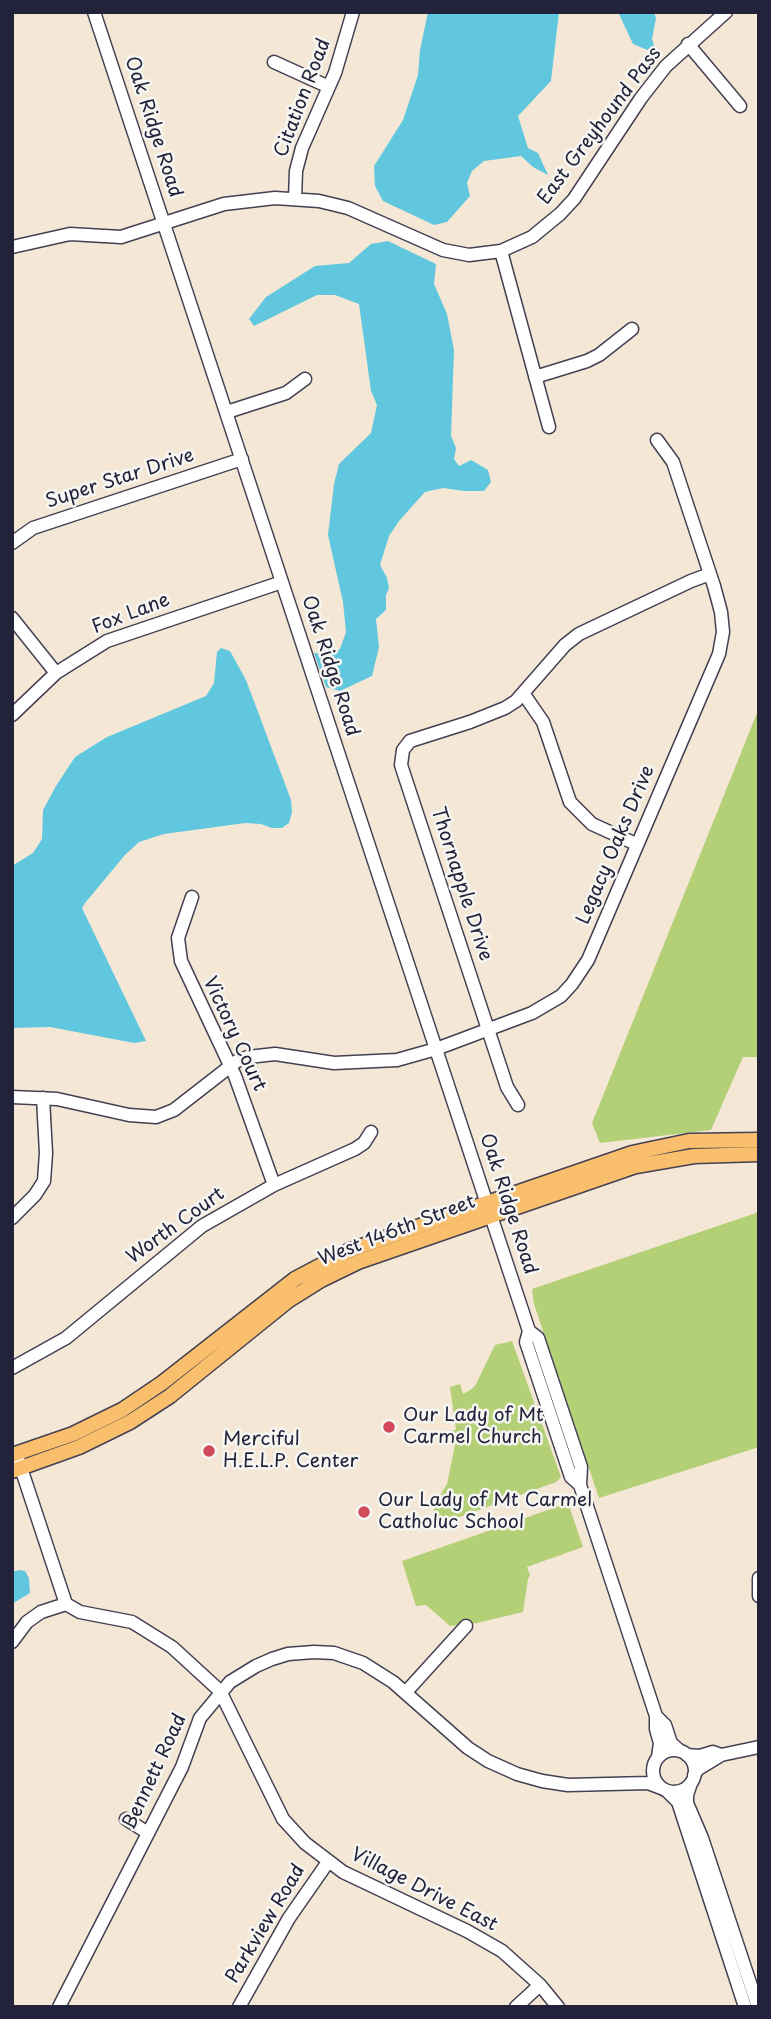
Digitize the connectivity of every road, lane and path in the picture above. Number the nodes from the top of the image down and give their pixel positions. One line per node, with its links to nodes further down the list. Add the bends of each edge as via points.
1 (94, 12): 9 (street, Oak Ridge Road)
2 (353, 12): 6 (street, Citation Road)
3 (726, 12): 4 (street, East Greyhound Pass)
4 (688, 44): 7 (street); 11 (street, East Greyhound Pass, via 640,98 574,199 544,229)
5 (274, 62): 6 (street)
6 (329, 87): 8 (street, Citation Road, via 298,161)
7 (740, 106)
8 (295, 199): 9 (street, East Greyhound Pass, via 244,200); 11 (street, East Greyhound Pass, via 348,208 443,250 468,254)
9 (165, 223): 10 (street, East Greyhound Pass, via 114,238 70,234); 15 (street, Oak Ridge Road)
10 (12, 247)
11 (501, 251): 13 (street)
12 (632, 328): 13 (street, via 587,362)
13 (535, 377): 16 (street)
14 (306, 379): 15 (street, via 286,393)
15 (227, 412): 18 (street, Oak Ridge Road)
16 (549, 427)
17 (657, 440): 20 (street, Legacy Oaks Drive, via 673,462)
18 (243, 459): 19 (street, Super Star Drive, via 33,528); 21 (street, Oak Ridge Road)
19 (12, 543)
20 (710, 574): 24 (street, via 579,634); 26 (street, Legacy Oaks Drive, via 721,612 719,654)
21 (282, 582): 23 (street, Fox Lane, via 122,635); 29 (street, Oak Ridge Road)
22 (12, 618): 23 (street)
23 (56, 673): 25 (street, Fox Lane)
24 (523, 693): 26 (street, via 543,722 565,790 577,811 592,824); 28 (street, Thornapple Drive, via 494,713 410,741 402,750 401,765)
25 (12, 715)
26 (636, 844): 28 (street, Legacy Oaks Drive, via 587,960 572,984 547,1005)
27 (192, 898): 30 (street, Victory Court, via 178,939 181,961)
28 (488, 1030): 29 (street, Legacy Oaks Drive); 33 (street, Thornapple Drive, via 507,1087)
29 (436, 1049): 30 (street, Legacy Oaks Drive, via 397,1060 334,1063 258,1054); 38 (street, Oak Ridge Road)
30 (230, 1066): 32 (street, Legacy Oaks Drive, via 174,1110 156,1117); 37 (street, Victory Court)
31 (12, 1097): 32 (street, Legacy Oaks Drive)
32 (43, 1098): 39 (street, via 44,1181)
33 (519, 1105)
34 (371, 1132): 37 (street, Worth Court, via 355,1149)
35 (759, 1140): 38 (main road, West 146th Street, via 704,1140 646,1149 610,1159)
36 (759, 1154): 38 (main road, West 146th Street, via 651,1163)
37 (274, 1185): 40 (street, Worth Court, via 202,1226 65,1338)
38 (489, 1209): 41 (main road, West 146th Street, via 366,1244 312,1268 138,1401); 49 (street, Oak Ridge Road, via 577,1455 580,1485)
39 (12, 1217)
40 (12, 1368)
41 (16, 1462): 44 (street)
42 (759, 1578): 43 (street)
43 (759, 1596)
44 (66, 1604): 46 (street, via 41,1612); 47 (street, via 80,1612 138,1625 172,1647)
45 (466, 1626): 48 (street)
46 (12, 1642)
47 (220, 1691): 48 (street, Bennett Road, via 263,1662 314,1652 363,1663); 58 (street, Bennett Road, via 200,1718 182,1767); 59 (street, Village Drive East, via 283,1819)
48 (406, 1692): 55 (street, Bennett Road, via 458,1741 505,1769 554,1783)
49 (656, 1716): 51 (street, Oak Ridge Road); 53 (street, Oak Ridge Road, via 660,1743)
50 (759, 1747): 52 (street)
51 (683, 1753): 52 (street); 53 (street, via 668,1751); 54 (street, via 694,1764)
52 (721, 1755): 54 (street, via 698,1769)
53 (656, 1762): 55 (street, Bennett Road, via 645,1773); 56 (street, via 654,1778)
54 (693, 1779): 56 (street, via 680,1791); 66 (street, via 687,1803)
55 (615, 1784): 56 (street, Bennett Road, via 651,1784)
56 (664, 1789): 65 (street, via 679,1806)
57 (126, 1819): 58 (street)
58 (148, 1833): 61 (street, Bennett Road)
59 (328, 1862): 60 (street, Village Drive East, via 502,1951); 62 (street, Parkview Road, via 289,1918)
60 (540, 1985): 63 (street); 64 (street, Village Drive East)
61 (59, 2007)
62 (239, 2007)
63 (516, 2007)
64 (558, 2007)
65 (745, 2007)
66 (758, 2007)

